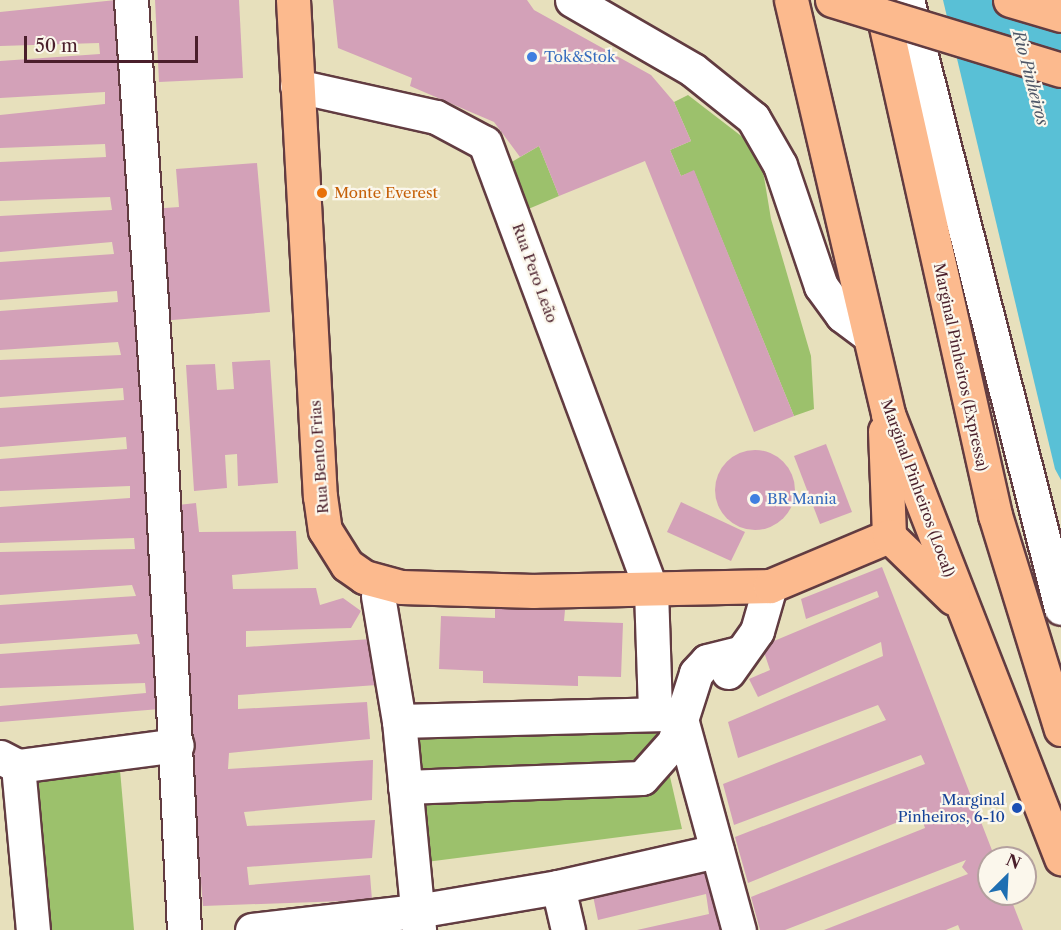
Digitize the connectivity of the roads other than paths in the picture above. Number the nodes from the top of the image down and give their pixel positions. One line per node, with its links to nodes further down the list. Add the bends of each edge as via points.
1 (130, 0): 23 (street)
2 (293, 0): 11 (main road, Rua Bento Frias)
3 (572, 0): 12 (street, via 651,44 731,101 768,137 821,286 842,315)
4 (791, 0): 12 (main road, Marginal Pinheiros (Local))
5 (832, 0): 10 (main road, bridge)
6 (880, 0): 22 (main road, Marginal Pinheiros (Expressa), via 989,494)
7 (907, 0): 18 (street)
8 (1010, 0): 9 (main road)
9 (1061, 15)
10 (1061, 70)
11 (297, 86): 16 (street, Rua Pero Leão, via 436,117 485,143); 16 (main road, Rua Bento Frias, via 320,496 334,550 364,577 401,587)
12 (867, 334): 13 (main road, Marginal Pinheiros (Local))
13 (888, 414): 14 (main road); 19 (main road, Marginal Pinheiros (Local))
14 (889, 536): 15 (main road, Rua Bento Frias); 19 (main road)
15 (770, 586): 16 (main road, Rua Bento Frias); 20 (street, via 757,631 732,665 707,661)
16 (651, 590): 20 (street, Rua Pero Leão)
17 (378, 596): 21 (street)
18 (1061, 608)
19 (963, 609): 27 (main road, Marginal Pinheiros (Local))
20 (668, 713): 21 (street); 25 (street, via 674,742 642,778); 26 (street)
21 (399, 721): 25 (street)
22 (1061, 729)
23 (177, 745): 24 (street); 31 (street)
24 (9, 762): 30 (street)
25 (405, 787): 29 (street)
26 (717, 851): 28 (street); 34 (street)
27 (1061, 858)
28 (558, 887): 29 (street); 33 (street)
29 (418, 921): 32 (street)
30 (33, 930)
31 (184, 930)
32 (252, 930)
33 (568, 930)
34 (738, 930)

